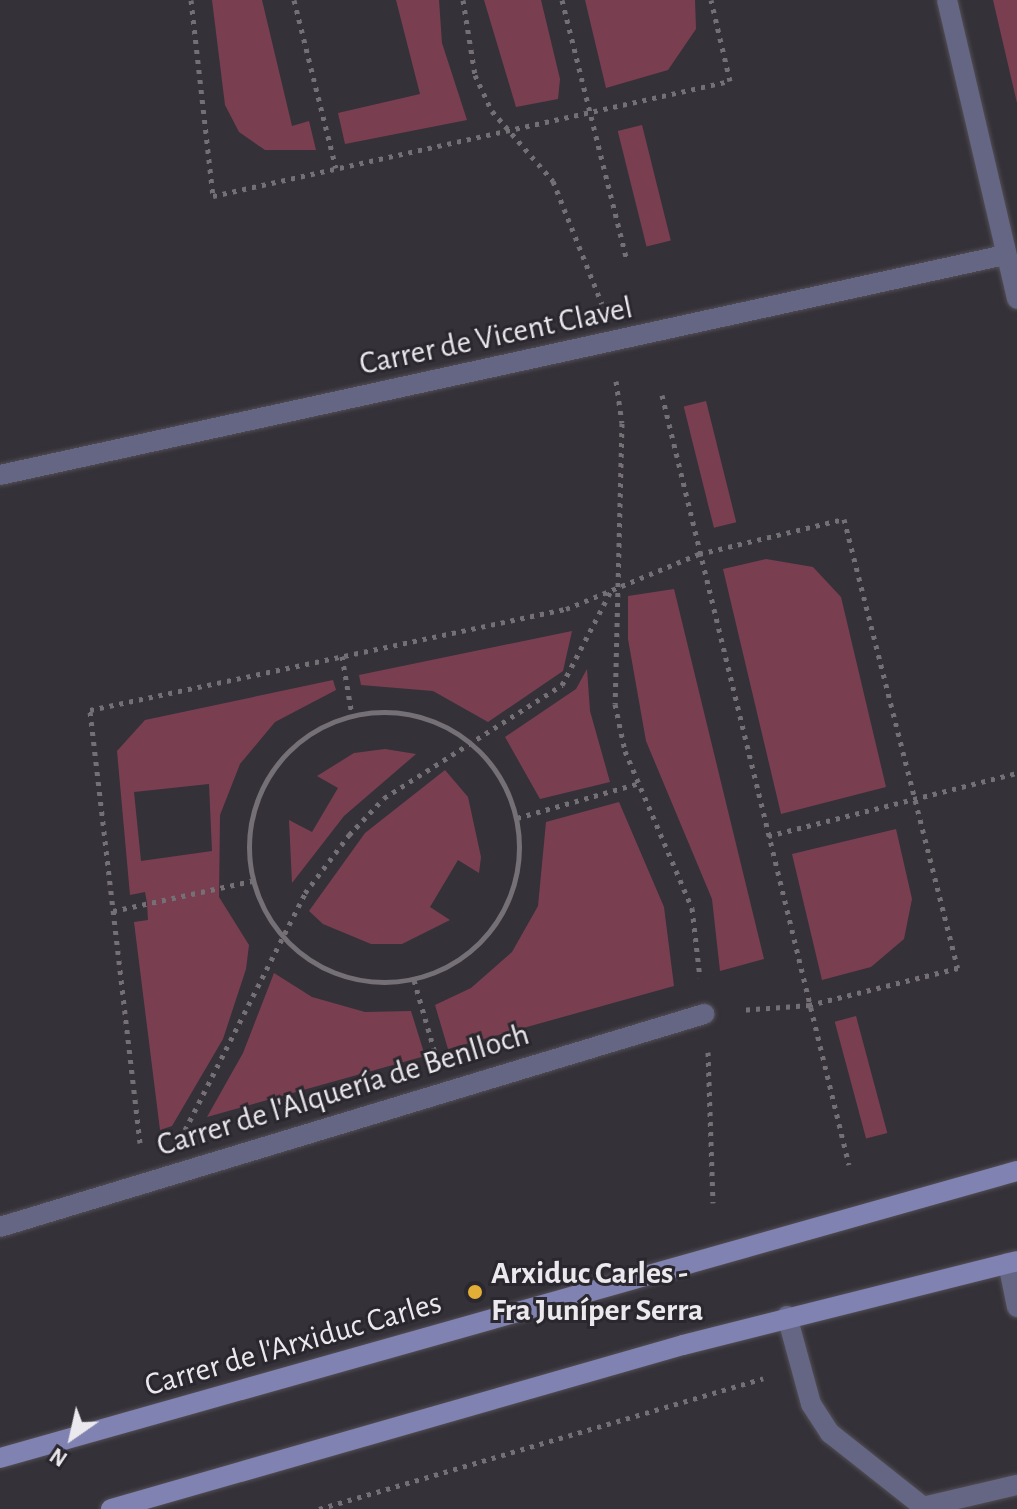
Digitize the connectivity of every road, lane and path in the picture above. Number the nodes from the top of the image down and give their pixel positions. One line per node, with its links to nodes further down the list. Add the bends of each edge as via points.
1 (191, 0): 9 (path, via 213,196)
2 (294, 0): 9 (path)
3 (463, 0): 8 (path, via 475,75)
4 (562, 0): 7 (path)
5 (711, 0): 7 (path, via 730,81)
6 (947, 0): 10 (street)
7 (590, 113): 8 (path); 11 (path)
8 (508, 131): 9 (path); 13 (path, via 553,181 577,225)
9 (336, 168)
10 (1005, 255): 12 (street); 13 (street, Carrer de Vicent Clavel)
11 (627, 261)
12 (1017, 299)
13 (609, 342): 15 (street, Carrer de Vicent Clavel); 17 (path, via 622,423)
14 (662, 395): 16 (path)
15 (0, 475)
16 (699, 554): 17 (path); 23 (path, via 844,519); 25 (path)
17 (613, 587): 18 (path, via 566,609); 20 (path, via 562,685); 22 (path, via 615,704)
18 (342, 656): 19 (path); 27 (path, via 90,710)
19 (352, 715): 20 (path, via 395,712 437,722); 26 (path, via 313,731 280,759 258,796 248,837)
20 (472, 743): 24 (path, via 501,777); 28 (path, via 384,798 305,893)
21 (1017, 773): 23 (path)
22 (640, 783): 24 (path); 31 (path, via 692,908)
23 (915, 799): 25 (path); 30 (path, via 958,968)
24 (517, 818): 29 (path, via 520,860 509,901 464,955)
25 (768, 836): 30 (path)
26 (252, 881): 27 (path); 28 (path)
27 (113, 911): 35 (path)
28 (282, 934): 29 (path, via 332,972 372,982); 35 (path, via 198,1111)
29 (414, 980): 32 (path)
30 (810, 1005): 31 (path); 33 (path)
31 (704, 1014): 32 (street, Carrer de l'Alquería de Benlloch); 36 (path)
32 (446, 1091): 35 (street, Carrer de l'Alquería de Benlloch)
33 (849, 1165)
34 (1017, 1171): 42 (main road, Carrer de l'Arxiduc Carles)
35 (144, 1181): 37 (street, Carrer de l'Alquería de Benlloch)
36 (713, 1203)
37 (0, 1227)
38 (1013, 1262): 39 (street); 40 (main road)
39 (1017, 1307)
40 (787, 1316): 44 (street, via 811,1404 830,1433); 45 (main road)
41 (735, 1389): 46 (path)
42 (0, 1458)
43 (1017, 1485): 44 (street)
44 (925, 1508)
45 (111, 1509)
46 (319, 1509)

